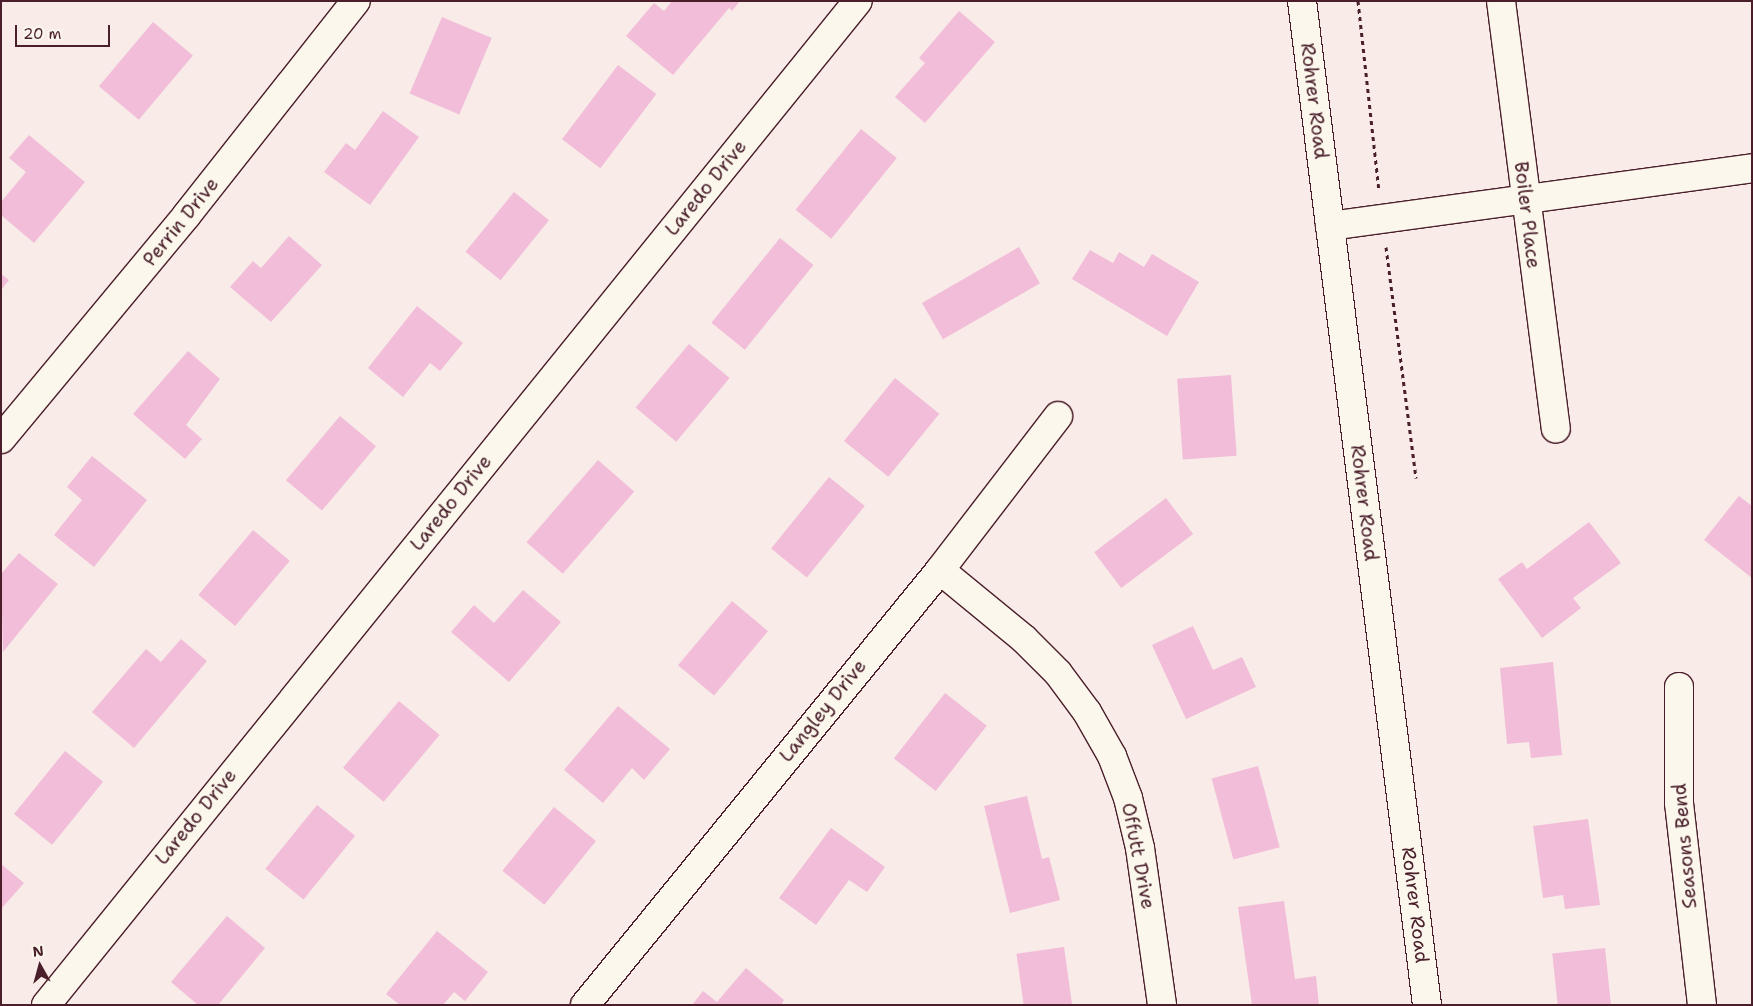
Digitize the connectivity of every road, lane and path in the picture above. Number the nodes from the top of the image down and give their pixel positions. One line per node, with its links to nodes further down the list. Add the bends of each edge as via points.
1 (356, 1): 11 (street, Perrin Drive, via 186,216)
2 (858, 1): 15 (street, Laredo Drive)
3 (1302, 1): 7 (street, Rohrer Road)
4 (1501, 1): 6 (street, Boiler Place)
5 (1752, 168): 6 (street)
6 (1525, 199): 7 (street); 10 (street, Boiler Place)
7 (1330, 226): 18 (street, Rohrer Road)
8 (1386, 247): 12 (path)
9 (1058, 416): 13 (street, Langley Drive)
10 (1556, 428)
11 (1, 439)
12 (1416, 478)
13 (940, 570): 16 (street, Langley Drive); 17 (street, Offutt Drive, via 1024,639 1058,673 1087,712 1112,756 1128,798 1140,848)
14 (1679, 688): 19 (street, Seasons Bend, via 1678,803)
15 (46, 1005)
16 (585, 1005)
17 (1162, 1005)
18 (1427, 1005)
19 (1702, 1005)

